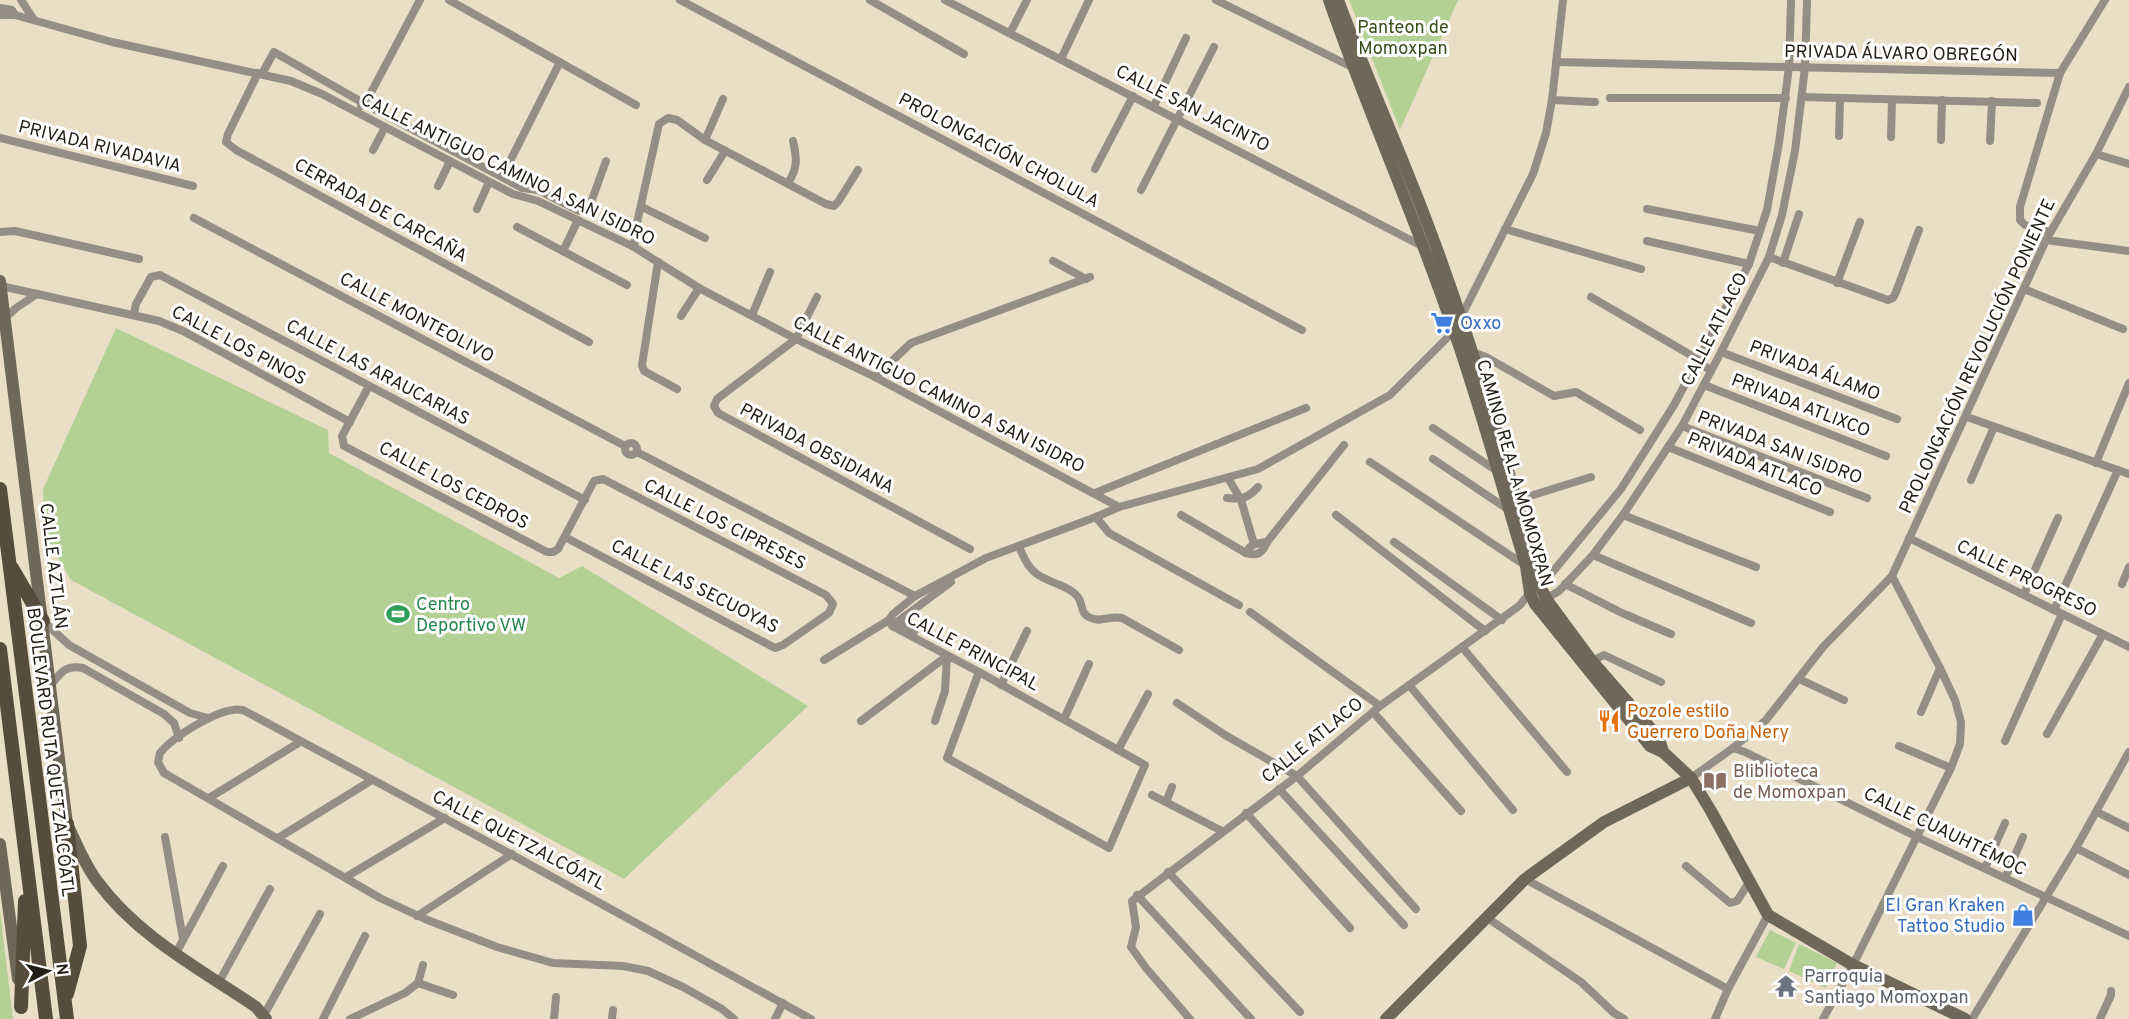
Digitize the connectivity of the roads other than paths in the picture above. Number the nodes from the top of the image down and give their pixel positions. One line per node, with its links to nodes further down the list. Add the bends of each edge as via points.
1 (21, 0): 19 (street)
2 (420, 0): 45 (street)
3 (449, 0): 25 (street)
4 (680, 0): 117 (street, PROLONGACIÓN CHOLULA)
5 (870, 0): 23 (street)
6 (1027, 0): 20 (street)
7 (1089, 0): 24 (street)
8 (1216, 0): 27 (street)
9 (1329, 0): 27 (street, CAMINO REAL A MOMOXPAN)
10 (1338, 0): 27 (street, CAMINO REAL A MOMOXPAN)
11 (1563, 0): 26 (street, CALLE PRINCIPAL)
12 (1791, 0): 28 (street, CALLE ATLACO)
13 (1807, 0): 29 (street, CALLE ATLACO)
14 (2105, 0): 31 (street)
15 (949, 1): 20 (street, CALLE SAN JACINTO)
16 (0, 8): 18 (street, CALLE ANTIGUO CAMINO A SAN ISIDRO, via 12,10)
17 (0, 15): 18 (street, CALLE ANTIGUO CAMINO A SAN ISIDRO)
18 (15, 15): 19 (street, CALLE ANTIGUO CAMINO A SAN ISIDRO)
19 (34, 21): 30 (street, CALLE ANTIGUO CAMINO A SAN ISIDRO)
20 (1010, 33): 24 (street, CALLE SAN JACINTO)
21 (1186, 39): 47 (street)
22 (1214, 47): 49 (street)
23 (964, 54)
24 (1061, 59): 33 (street, CALLE SAN JACINTO)
25 (560, 62): 46 (street); 66 (street)
26 (1556, 62): 28 (street, PRIVADA ÁLVARO OBREGÓN); 39 (street, CALLE PRINCIPAL)
27 (1357, 66): 91 (street, CAMINO REAL A MOMOXPAN); 115 (street, CAMINO REAL A MOMOXPAN, via 1431,232)
28 (1789, 67): 29 (street, PRIVADA ÁLVARO OBREGÓN); 36 (street, CALLE ATLACO)
29 (1805, 67): 31 (street, PRIVADA ÁLVARO OBREGÓN); 34 (street, CALLE ATLACO)
30 (260, 73): 45 (street, via 274,52); 48 (street, CALLE ANTIGUO CAMINO A SAN ISIDRO, via 291,81); 120 (street, CERRADA DE CARCAÑA, via 226,142)
31 (2060, 73): 87 (street, via 2019,214 2025,225)
32 (2129, 87): 60 (street, PROLONGACIÓN REVOLUCIÓN PONIENTE)
33 (1133, 96): 47 (street, CALLE SAN JACINTO); 64 (street)
34 (1802, 97): 38 (street); 78 (street, CALLE ATLACO)
35 (1610, 98): 36 (street)
36 (1786, 98): 76 (street, CALLE ATLACO)
37 (723, 99): 54 (street)
38 (1840, 99): 40 (street); 51 (street)
39 (1552, 100): 43 (street); 83 (street, CALLE PRINCIPAL, via 1533,174)
40 (1892, 100): 41 (street); 52 (street)
41 (1942, 100): 42 (street); 55 (street)
42 (1992, 101): 44 (street); 57 (street)
43 (1595, 102)
44 (2037, 103)
45 (365, 104): 48 (street); 66 (street)
46 (636, 105)
47 (1154, 106): 49 (street, CALLE SAN JACINTO)
48 (358, 113): 50 (street, CALLE ANTIGUO CAMINO A SAN ISIDRO)
49 (1178, 119): 72 (street); 91 (street, CALLE SAN JACINTO)
50 (384, 127): 58 (street); 61 (street, CALLE ANTIGUO CAMINO A SAN ISIDRO)
51 (1839, 136)
52 (1891, 137)
53 (0, 138): 70 (street, PRIVADA RIVADAVIA)
54 (705, 140): 59 (street); 73 (street, via 677,120 668,118 659,124)
55 (1941, 140)
56 (793, 141): 69 (street, via 797,159)
57 (1990, 141)
58 (373, 150)
59 (725, 151): 67 (street); 69 (street)
60 (2096, 154): 63 (street); 87 (street, PROLONGACIÓN REVOLUCIÓN PONIENTE)
61 (450, 161): 68 (street, CALLE ANTIGUO CAMINO A SAN ISIDRO); 71 (street)
62 (606, 161): 66 (street, via 589,208 579,211 538,189 522,188)
63 (2129, 164)
64 (1095, 169)
65 (858, 170): 69 (street, via 834,206)
66 (502, 177)
67 (707, 180)
68 (489, 182): 74 (street); 80 (street, CALLE ANTIGUO CAMINO A SAN ISIDRO)
69 (788, 183)
70 (193, 186)
71 (438, 186)
72 (1141, 190)
73 (642, 207): 88 (street); 90 (street)
74 (477, 208)
75 (1647, 209): 85 (street)
76 (1767, 210): 78 (street); 85 (street, CALLE ATLACO)
77 (1798, 214): 98 (street)
78 (1782, 215): 94 (street, CALLE ATLACO)
79 (194, 218): 185 (street, CALLE MONTEOLIVO, via 625,446 634,443 637,452)
80 (578, 220): 90 (street, CALLE ANTIGUO CAMINO A SAN ISIDRO); 92 (street)
81 (1860, 222): 103 (street)
82 (517, 227): 92 (street)
83 (1505, 229): 100 (street); 115 (street, CALLE PRINCIPAL)
84 (1919, 230): 103 (street, via 1893,298 1884,300)
85 (1760, 231): 99 (street, CALLE ATLACO)
86 (0, 232): 95 (street, via 15,231)
87 (2048, 236): 93 (street); 107 (street, PROLONGACIÓN REVOLUCIÓN PONIENTE)
88 (705, 238)
89 (1647, 241): 99 (street)
90 (634, 247): 97 (street, CALLE ANTIGUO CAMINO A SAN ISIDRO)
91 (1424, 247): 118 (street, CAMINO REAL A MOMOXPAN)
92 (563, 251): 104 (street)
93 (2129, 251)
94 (1769, 257): 98 (street); 122 (street, CALLE ATLACO)
95 (139, 259)
96 (1053, 261): 125 (street, via 1088,278 911,343)
97 (658, 262): 106 (street, CALLE ANTIGUO CAMINO A SAN ISIDRO); 129 (street, via 642,365 644,371)
98 (1783, 262): 103 (street)
99 (1749, 264): 123 (street, CALLE ATLACO)
100 (1641, 269)
101 (770, 272): 112 (street)
102 (0, 281): 105 (street, CALLE AZTLÁN)
103 (1836, 283)
104 (627, 285)
105 (1, 286): 108 (street, CALLE LOS PINOS); 114 (street, CALLE AZTLÁN)
106 (699, 288): 112 (street, CALLE ANTIGUO CAMINO A SAN ISIDRO); 113 (street)
107 (2024, 290): 116 (street); 131 (street, PROLONGACIÓN REVOLUCIÓN PONIENTE)
108 (37, 294): 111 (street, CALLE LOS PINOS); 114 (street)
109 (817, 297): 119 (street)
110 (1591, 297): 123 (street)
111 (134, 314): 128 (street, CALLE LAS ARAUCARIAS, via 151,277 160,275); 133 (street, CALLE LOS PINOS, via 183,331)
112 (752, 315): 119 (street, CALLE ANTIGUO CAMINO A SAN ISIDRO)
113 (681, 316)
114 (4, 318): 193 (street, CALLE AZTLÁN)
115 (1461, 318): 118 (street, CALLE PRINCIPAL); 121 (street, CAMINO REAL A MOMOXPAN)
116 (2123, 329)
117 (1302, 330)
118 (1454, 331): 145 (street, CAMINO REAL A MOMOXPAN); 148 (street, CALLE PRINCIPAL, via 1390,395 1257,469)
119 (796, 339): 125 (street, CALLE ANTIGUO CAMINO A SAN ISIDRO); 173 (street, PRIVADA OBSIDIANA, via 717,399 714,406 718,413)
120 (589, 342)
121 (1473, 352): 137 (street, via 1554,396 1576,392); 145 (street, CAMINO REAL A MOMOXPAN)
122 (1721, 352): 124 (street, CALLE ATLACO); 132 (street, PRIVADA ÁLAMO)
123 (1698, 361): 124 (street); 152 (street, CALLE ATLACO)
124 (1711, 371): 127 (street, CALLE ATLACO)
125 (874, 377): 153 (street, CALLE ANTIGUO CAMINO A SAN ISIDRO)
126 (2129, 382): 143 (street)
127 (1704, 385): 134 (street, CALLE ATLACO); 140 (street, PRIVADA ATLIXCO)
128 (369, 386): 133 (street); 158 (street, CALLE LAS ARAUCARIAS)
129 (677, 389)
130 (1306, 408): 153 (street)
131 (1967, 417): 135 (street); 168 (street, PROLONGACIÓN REVOLUCIÓN PONIENTE)
132 (1897, 420)
133 (350, 422): 167 (street, CALLE LOS CEDROS, via 342,436 344,446 547,552 558,549)
134 (1682, 426): 139 (street, CALLE ATLACO); 157 (street, PRIVADA SAN ISIDRO)
135 (1994, 427): 143 (street); 149 (street)
136 (1433, 428): 145 (street)
137 (1640, 430)
138 (1344, 445): 169 (street)
139 (1668, 447): 154 (street, CALLE ATLACO); 161 (street, PRIVADA ATLACO)
140 (1886, 456)
141 (1433, 459): 159 (street)
142 (1370, 462): 177 (street)
143 (2096, 463): 144 (street)
144 (2118, 470): 146 (street); 190 (street)
145 (1502, 474): 159 (street, CAMINO REAL A MOMOXPAN)
146 (2129, 474)
147 (1591, 477): 159 (street)
148 (1228, 478): 155 (street); 160 (street, CALLE PRINCIPAL)
149 (1971, 480)
150 (1258, 487): 155 (street, via 1250,496)
151 (0, 489): 176 (main road, BOULEVARD RUTA QUETZALCÓATL)
152 (1621, 489): 154 (street); 186 (street, CALLE ATLACO)
153 (1095, 493): 160 (street, CALLE ANTIGUO CAMINO A SAN ISIDRO)
154 (1635, 496): 164 (street, CALLE ATLACO)
155 (1238, 497): 156 (street); 171 (street)
156 (1227, 498)
157 (1866, 498)
158 (585, 500): 167 (street); 187 (street, CALLE LOS CIPRESES, via 594,481 603,479 826,595)
159 (1513, 505): 177 (street, CAMINO REAL A MOMOXPAN); 186 (street, CAMINO REAL A MOMOXPAN)
160 (1119, 507): 165 (street, CALLE PRINCIPAL)
161 (1830, 512)
162 (1336, 514): 196 (street)
163 (1181, 515): 174 (street)
164 (1623, 515): 175 (street, CALLE ATLACO); 178 (street)
165 (1096, 517): 172 (street, CALLE PRINCIPAL); 188 (street, via 1109,533)
166 (2058, 518): 184 (street)
167 (565, 537): 187 (street, CALLE LAS SECUOYAS, via 775,648 829,613)
168 (1909, 538): 180 (street, PROLONGACIÓN REVOLUCIÓN PONIENTE); 184 (street, CALLE PROGRESO)
169 (1267, 542): 171 (street); 174 (street, via 1257,555)
170 (1394, 543): 192 (street)
171 (1254, 544): 174 (street)
172 (1018, 547): 185 (street, CALLE PRINCIPAL, via 987,558); 202 (street, via 1039,576 1080,598 1087,617 1122,618)
173 (970, 549)
174 (1246, 553)
175 (1593, 555): 182 (street, CALLE ATLACO); 194 (street)
176 (8, 560): 193 (main road); 293 (main road, BOULEVARD RUTA QUETZALCÓATL)
177 (1526, 566): 186 (street, CAMINO REAL A MOMOXPAN)
178 (1756, 567)
179 (2129, 567): 183 (street)
180 (1892, 576): 208 (street); 210 (street, via 1823,647)
181 (951, 582): 212 (street, via 897,622)
182 (1565, 584): 186 (street, CALLE ATLACO); 197 (street)
183 (2122, 584)
184 (2024, 594): 190 (street, CALLE PROGRESO)
185 (915, 596): 191 (street, CALLE PRINCIPAL)
186 (1538, 596): 192 (street, CALLE ATLACO); 205 (street, CAMINO REAL A MOMOXPAN); 233 (street, CAMINO REAL A MOMOXPAN, via 1650,746)
187 (833, 604)
188 (1239, 605)
189 (1250, 612): 219 (street)
190 (2058, 612): 198 (street, CALLE PROGRESO); 228 (street)
191 (889, 620): 203 (street, CALLE PRINCIPAL, via 892,626); 204 (street)
192 (1502, 620): 196 (street, CALLE ATLACO)
193 (43, 621): 214 (street, CALLE AZTLÁN); 216 (street, via 69,645)
194 (1751, 623)
195 (1027, 631): 212 (street)
196 (1485, 631): 199 (street, CALLE ATLACO)
197 (1671, 634)
198 (2103, 634): 200 (street, CALLE PROGRESO); 226 (street)
199 (1462, 647): 213 (street, CALLE ATLACO); 236 (street)
200 (2129, 647)
201 (0, 649): 261 (main road)
202 (1179, 650)
203 (947, 656): 206 (street); 209 (street, CALLE PRINCIPAL); 224 (street, via 945,691); 225 (street)
204 (824, 660)
205 (1592, 661): 211 (street, via 1604,656); 233 (street, CAMINO REAL A MOMOXPAN, via 1659,738)
206 (937, 664)
207 (1089, 664): 223 (street)
208 (1940, 668): 221 (street); 235 (street, via 1961,722 1960,744)
209 (979, 672): 212 (street, CALLE PRINCIPAL); 232 (street, CALLE PRINCIPAL, via 947,758 1109,848 1145,765)
210 (1799, 679): 217 (street); 231 (street, via 1766,720)
211 (1661, 682)
212 (1002, 683): 223 (street, CALLE PRINCIPAL)
213 (1409, 685): 219 (street, CALLE ATLACO); 245 (street)
214 (50, 686): 220 (street, via 63,670 75,666); 251 (street, CALLE AZTLÁN)
215 (1148, 694): 232 (street)
216 (166, 699): 220 (street); 222 (street)
217 (1844, 700)
218 (1178, 703): 237 (street)
219 (1377, 709): 237 (street, CALLE ATLACO); 246 (street)
220 (160, 711): 227 (street, via 174,723)
221 (1921, 712)
222 (208, 718): 227 (street, CALLE QUETZALCÓATL); 229 (street, CALLE QUETZALCÓATL, via 229,709 243,710)
223 (1064, 719): 232 (street, CALLE PRINCIPAL)
224 (935, 721)
225 (861, 722)
226 (2047, 734)
227 (179, 738): 243 (street, CALLE QUETZALCÓATL, via 160,753 159,767)
228 (2005, 741)
229 (300, 742): 239 (street, CALLE QUETZALCÓATL); 243 (street)
230 (1899, 746): 235 (street)
231 (1733, 748): 238 (street); 255 (street, CALLE CUAUHTÉMOC)
232 (1118, 750)
233 (1663, 752): 238 (street, CAMINO REAL A MOMOXPAN)
234 (2129, 752): 247 (street)
235 (1951, 768): 255 (street)
236 (1567, 772)
237 (1297, 776): 241 (street, CALLE ATLACO); 274 (street)
238 (1691, 778): 269 (street, via 1604,822); 270 (street, CAMINO REAL A MOMOXPAN)
239 (372, 780): 249 (street, CALLE QUETZALCÓATL); 257 (street)
240 (1172, 787): 244 (street)
241 (1279, 789): 248 (street, CALLE ATLACO); 279 (street)
242 (1152, 795): 244 (street)
243 (208, 798): 257 (street, CALLE QUETZALCÓATL)
244 (1166, 802): 253 (street)
245 (1513, 810)
246 (1461, 811)
247 (2097, 812): 252 (street); 259 (street)
248 (1246, 813): 253 (street, CALLE ATLACO); 280 (street)
249 (445, 818): 260 (street, CALLE QUETZALCÓATL); 267 (street)
250 (2004, 823): 264 (street)
251 (67, 824): 284 (street, CALLE AZTLÁN, via 95,879 117,905); 293 (main road, via 80,946)
252 (2129, 828)
253 (1222, 831): 265 (street, CALLE ATLACO)
254 (165, 837): 283 (street)
255 (1917, 837): 264 (street, CALLE CUAUHTÉMOC); 286 (street)
256 (2023, 837): 268 (street)
257 (278, 838): 267 (street, CALLE QUETZALCÓATL)
258 (0, 844): 296 (street)
259 (2076, 848): 266 (street); 273 (street)
260 (512, 854): 277 (street); 294 (street, CALLE QUETZALCÓATL)
261 (26, 860): 296 (main road); 298 (main road)
262 (223, 866): 283 (street)
263 (1686, 866): 270 (street, via 1730,903 1737,901)
264 (1985, 868): 268 (street, CALLE CUAUHTÉMOC)
265 (1168, 872): 272 (street, CALLE ATLACO); 295 (street)
266 (2129, 875)
267 (346, 877): 277 (street, CALLE QUETZALCÓATL)
268 (2006, 878): 273 (street, CALLE CUAUHTÉMOC)
269 (1525, 879): 278 (street); 289 (street)
270 (1750, 881): 276 (street, CAMINO REAL A MOMOXPAN)
271 (270, 889): 287 (street)
272 (1137, 895): 306 (street, CALLE ATLACO, via 1131,905 1136,927 1131,947); 307 (street)
273 (2045, 898): 282 (street, CALLE CUAUHTÉMOC); 313 (street)
274 (1416, 909)
275 (320, 914): 297 (street)
276 (1767, 915): 286 (street); 289 (street)
277 (417, 916): 303 (street, CALLE QUETZALCÓATL, via 497,947 553,963 648,971 683,987)
278 (1486, 917): 308 (street); 309 (street, via 1581,982)
279 (1404, 925)
280 (1350, 928)
281 (365, 936): 300 (street)
282 (2129, 936)
283 (183, 939): 284 (street)
284 (175, 955): 287 (street, CALLE AZTLÁN)
285 (423, 965): 288 (street)
286 (1853, 965): 311 (street); 312 (street)
287 (219, 982): 297 (street, CALLE AZTLÁN)
288 (418, 982): 291 (street); 301 (street, via 405,993)
289 (1728, 989): 310 (street)
290 (2111, 991): 314 (street)
291 (453, 995)
292 (556, 998): 302 (street)
293 (64, 1002): 299 (main road, BOULEVARD RUTA QUETZALCÓATL)
294 (783, 1004): 304 (street); 305 (street, CALLE QUETZALCÓATL)
295 (1300, 1012)
296 (22, 1013)
297 (265, 1017)
298 (46, 1019)
299 (67, 1019)
300 (323, 1019)
301 (350, 1019)
302 (554, 1019)
303 (734, 1019)
304 (776, 1019)
305 (811, 1019)
306 (1190, 1019)
307 (1251, 1019)
308 (1386, 1019)
309 (1624, 1019)
310 (1715, 1019)
311 (1823, 1019)
312 (1965, 1019)
313 (1972, 1019)
314 (2100, 1019)

